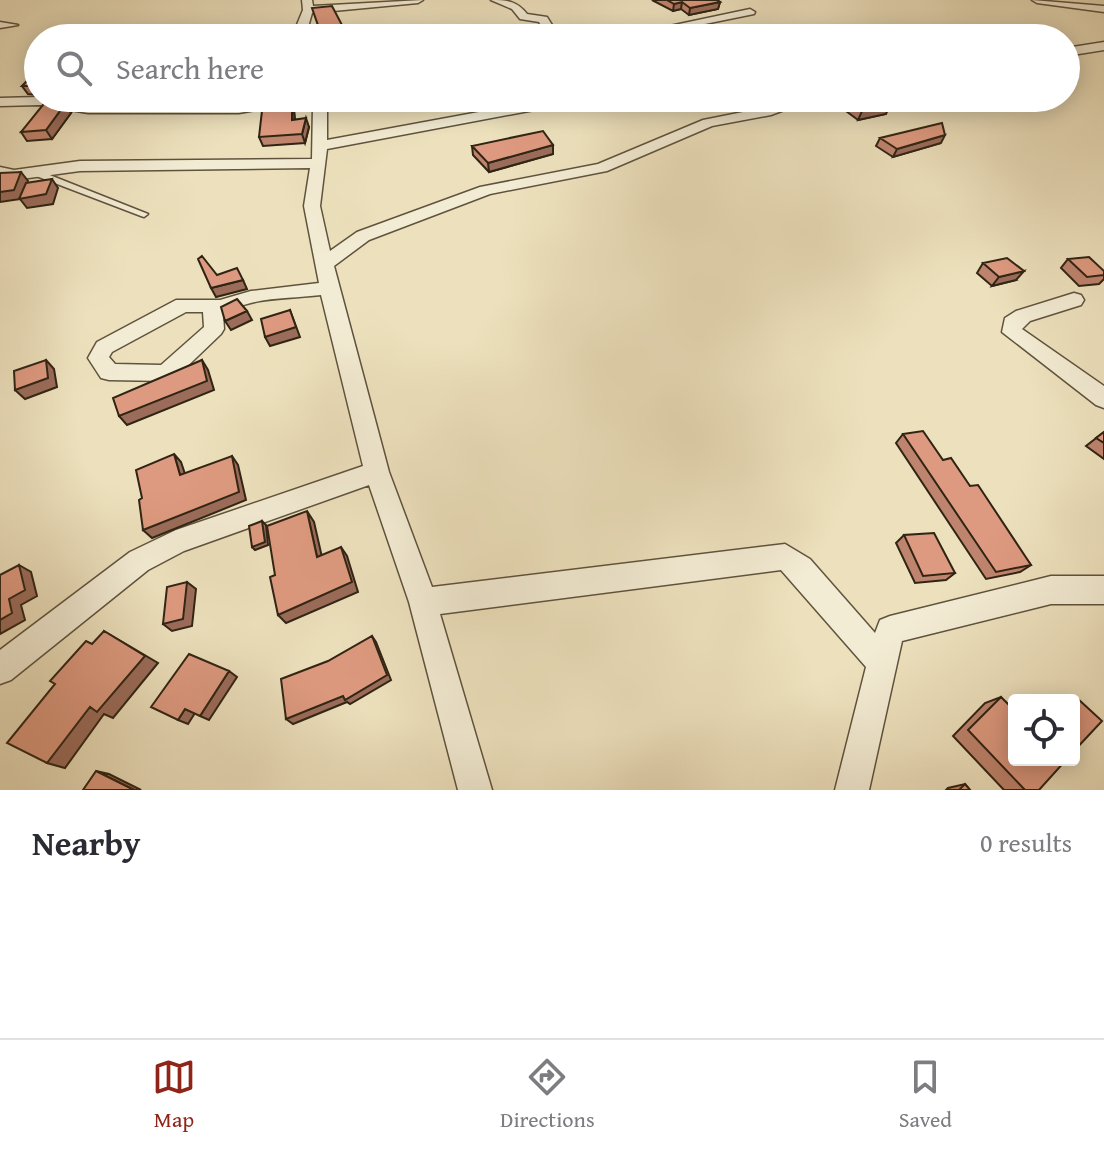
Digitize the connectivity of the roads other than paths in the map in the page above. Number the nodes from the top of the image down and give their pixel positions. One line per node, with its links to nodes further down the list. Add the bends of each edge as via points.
1 (418, 0): 5 (street)
2 (496, 0): 7 (street)
3 (737, 0): 8 (street, via 750,12)
4 (1037, 0): 6 (street)
5 (307, 5)
6 (1104, 9)
7 (546, 24)
8 (690, 24)
9 (1104, 46): 10 (street)
10 (1080, 50)
11 (24, 101): 12 (street)
12 (0, 102)
13 (320, 112): 16 (street)
14 (481, 112): 16 (street)
15 (766, 112): 20 (street, via 708,123 602,168 486,190 363,236)
16 (319, 154): 18 (street); 20 (street, via 312,206)
17 (0, 172): 18 (street)
18 (34, 172): 19 (lane)
19 (144, 214)
20 (325, 264): 21 (street)
21 (329, 288): 23 (street); 25 (street)
22 (1074, 300): 24 (street, via 1023,316 1012,323 1012,332)
23 (219, 306): 23 (street, via 213,312 214,329 166,373 109,372 98,358 104,347 183,305)
24 (1104, 399)
25 (377, 472): 27 (street); 29 (street, via 176,542 139,561)
26 (1104, 590): 28 (street, via 1051,590 890,630)
27 (423, 602): 28 (street, via 785,557); 30 (street)
28 (882, 663): 31 (street)
29 (0, 669)
30 (475, 790)
31 (852, 790)

